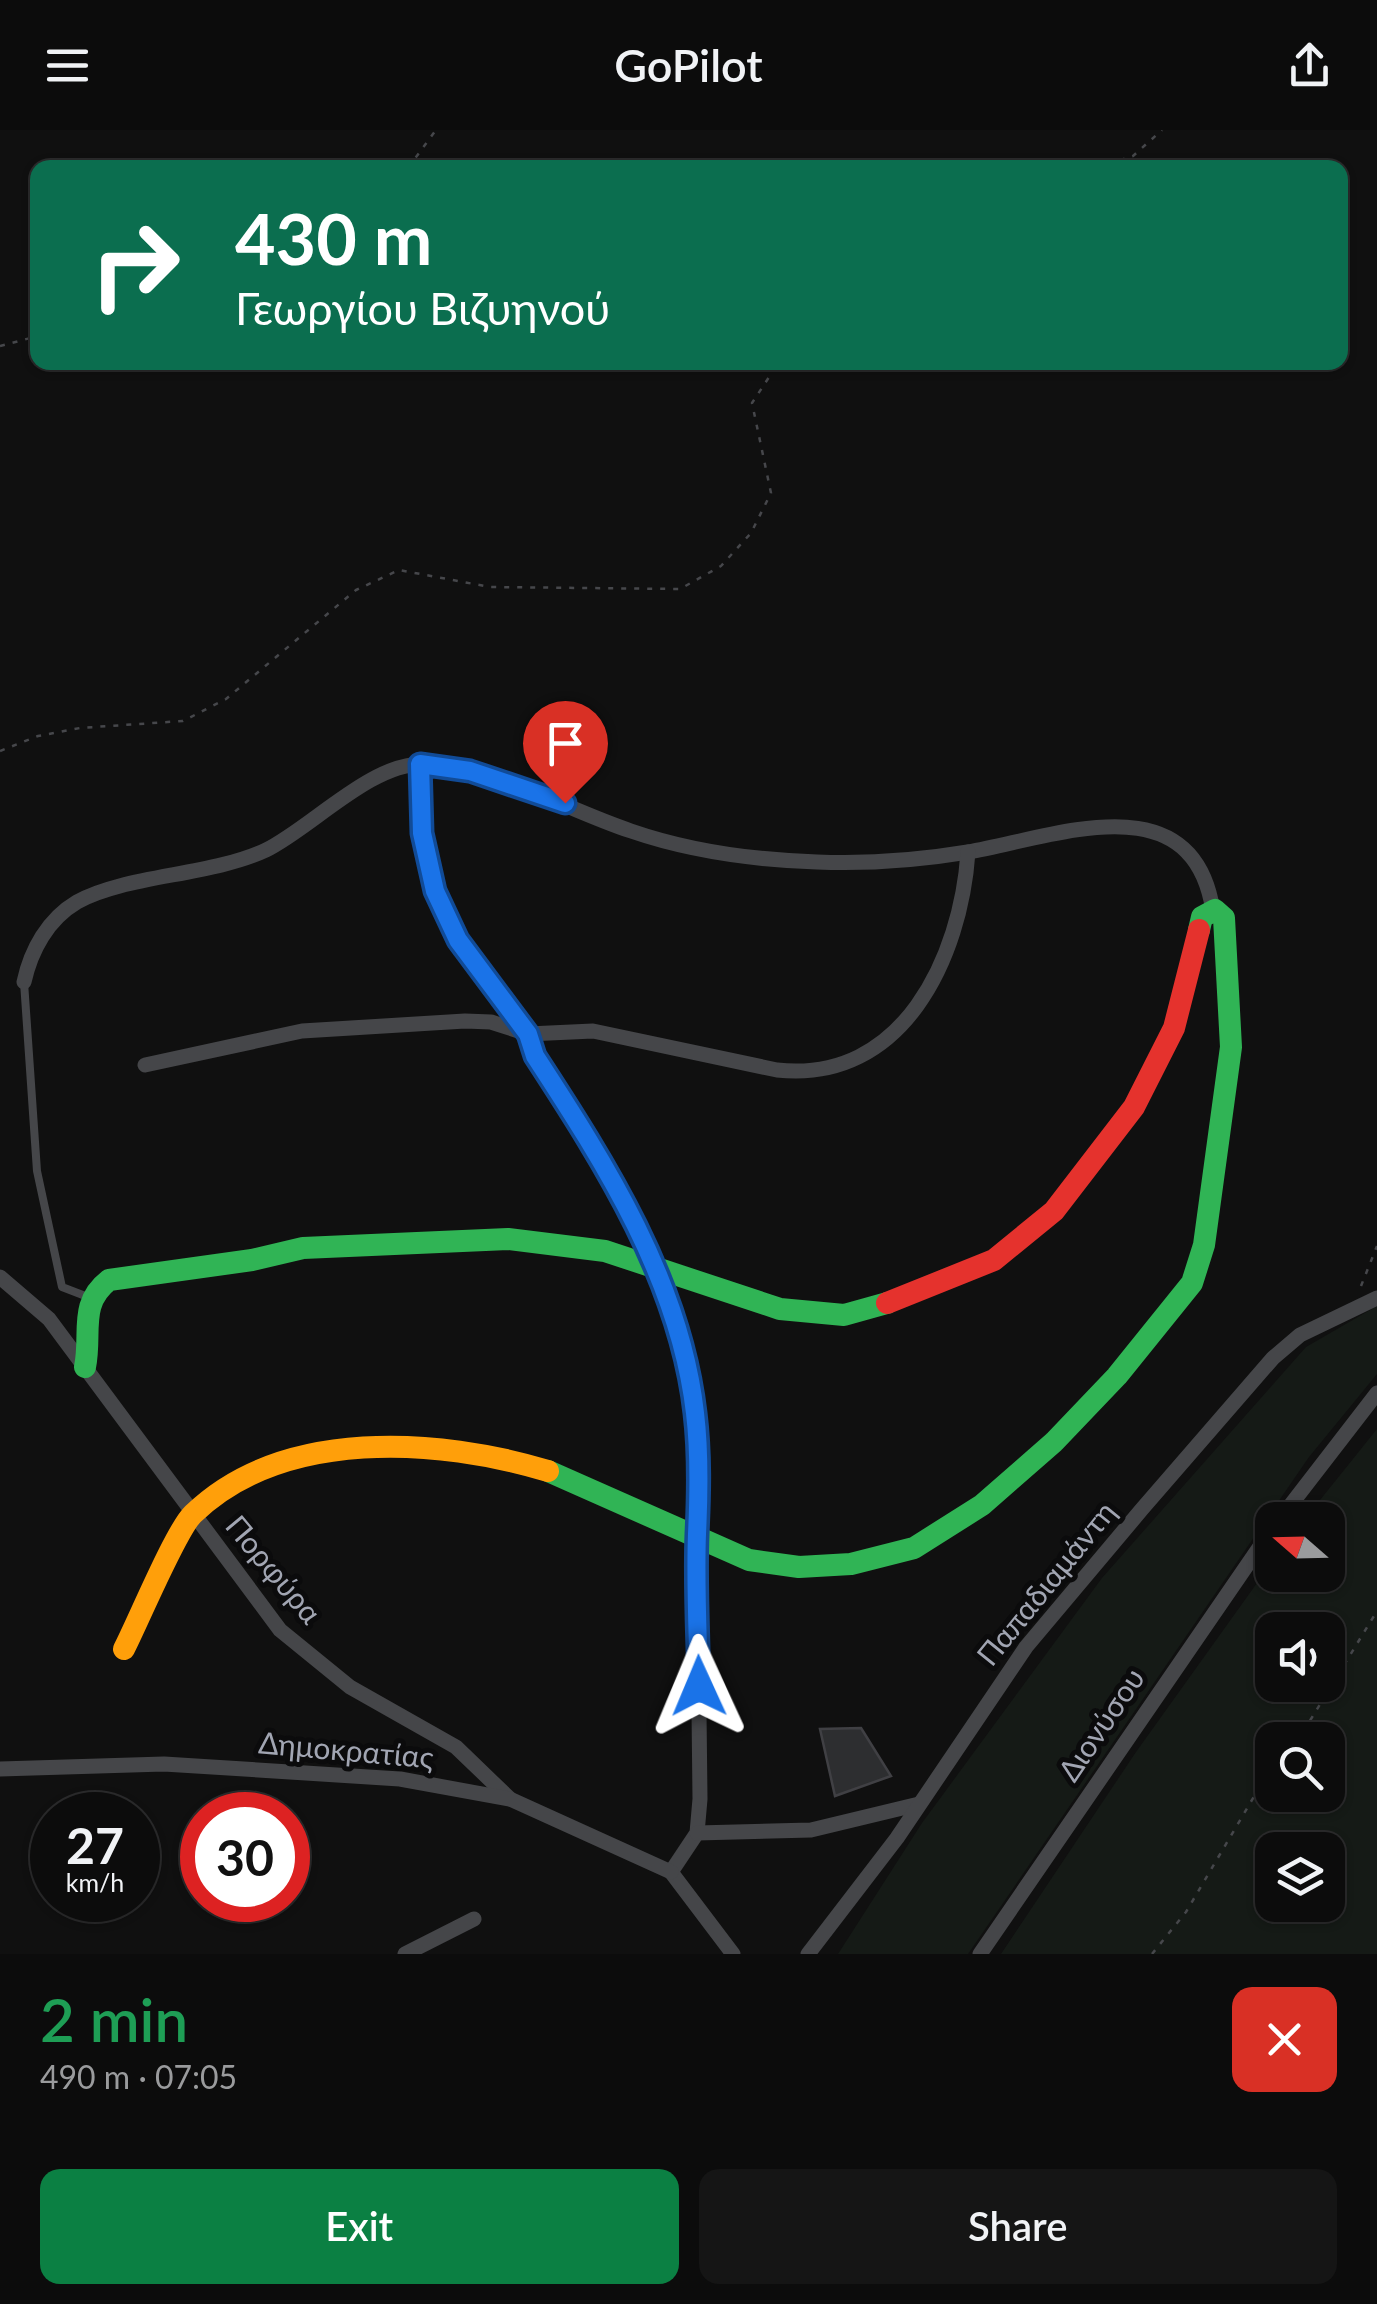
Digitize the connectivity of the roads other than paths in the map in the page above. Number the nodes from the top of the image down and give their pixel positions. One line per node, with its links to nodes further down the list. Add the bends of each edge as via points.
1 (420, 764): 2 (street, via 532,789 631,831 699,849 818,862); 4 (street, via 368,784 266,850 75,903 35,946); 5 (street, via 422,833 435,891 458,940)
2 (968, 852): 3 (street, via 1090,827 1134,828 1174,842 1202,866); 5 (street, via 956,933 932,989 882,1043 835,1064 796,1072 593,1031)
3 (1212, 911): 7 (street, via 1199,924 1174,1028 1134,1107 1054,1212 994,1260 914,1296 844,1315 780,1309); 15 (street, via 1224,918 1227,932 1231,1046 1204,1246 1192,1282 1117,1376 1018,1476 914,1548 852,1564 775,1566)
4 (24, 982): 9 (lane, via 37,1171 62,1287)
5 (528, 1034): 6 (street, via 491,1022 378,1024 302,1031); 7 (street)
6 (145, 1065)
7 (656, 1268): 9 (street, via 550,1242 326,1246 114,1278); 15 (street, via 695,1410)
8 (0, 1277): 11 (street, Πορφύρα, via 49,1320)
9 (90, 1298): 11 (street)
10 (1377, 1298): 20 (street, Παπαδιαμάντη, via 1300,1335 1273,1358 1026,1647)
11 (86, 1367): 14 (street, Πορφύρα)
12 (1377, 1394): 13 (street)
13 (1292, 1502)
14 (191, 1514): 15 (street, via 243,1480 303,1456 370,1448 466,1451 546,1470); 17 (street); 19 (street, Πορφύρα, via 280,1630 350,1687 456,1746)
15 (697, 1535): 21 (street)
16 (1255, 1553): 27 (street, Διονύσου)
17 (124, 1649)
18 (0, 1768): 19 (street, Δημοκρατίας, via 164,1764 400,1779)
19 (510, 1799): 22 (street, Δημοκρατίας)
20 (919, 1804): 21 (street, via 811,1830); 26 (street, Παπαδιαμάντη)
21 (697, 1832): 22 (street)
22 (672, 1872): 25 (street)
23 (474, 1920): 24 (street)
24 (405, 1954)
25 (733, 1954)
26 (808, 1954)
27 (980, 1954)

